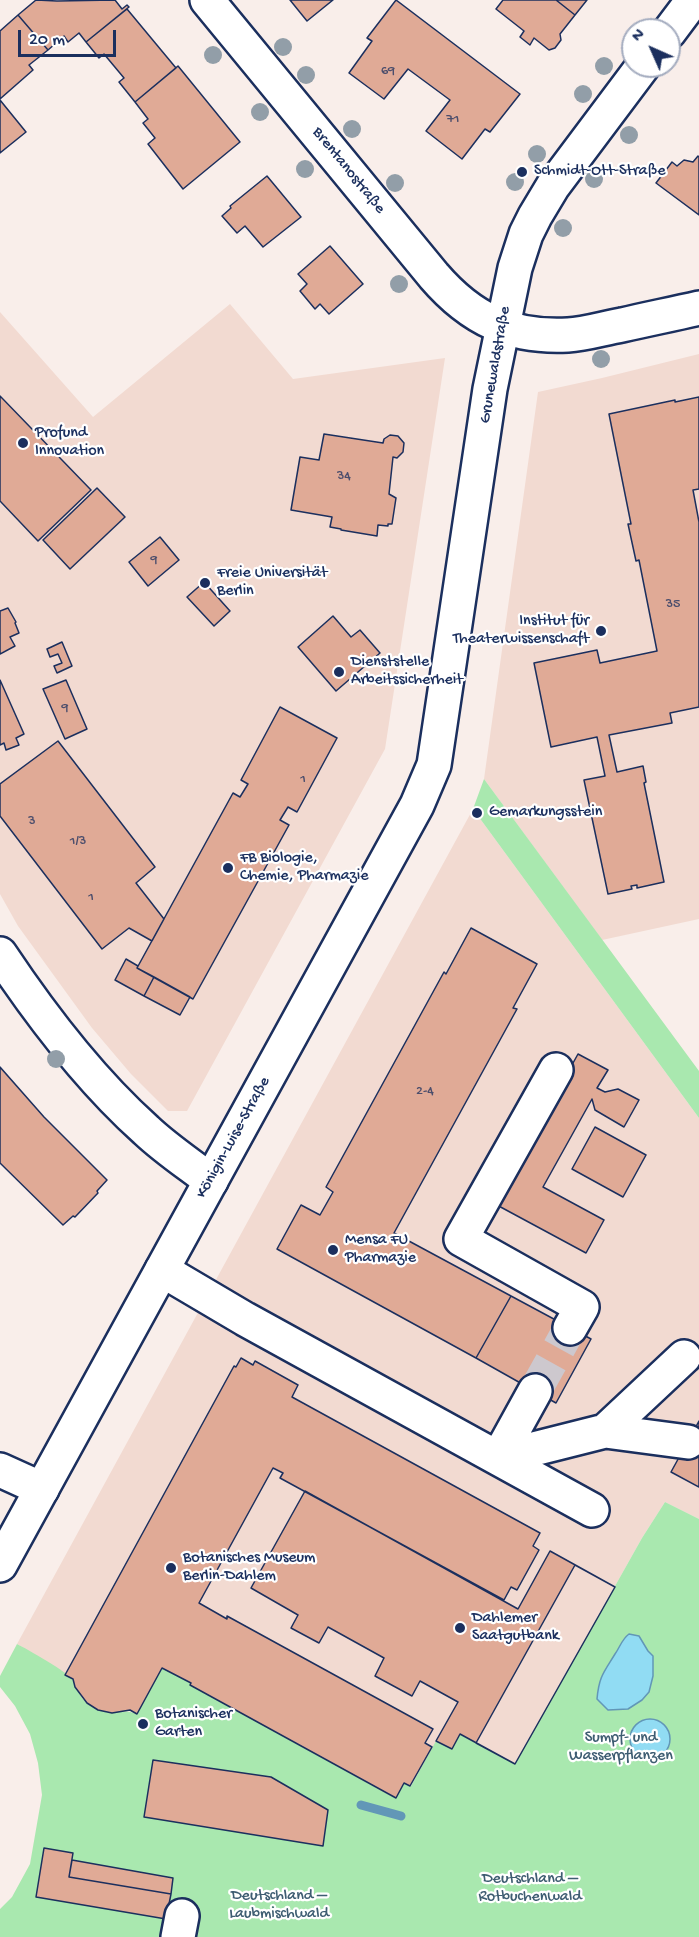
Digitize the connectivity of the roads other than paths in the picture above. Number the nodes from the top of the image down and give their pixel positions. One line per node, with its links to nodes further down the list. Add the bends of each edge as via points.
1 (207, 0): 6 (main road, Brentanostraße, via 444,287 476,315)
2 (693, 0): 3 (main road)
3 (680, 18)
4 (634, 78): 6 (main road, Grunewaldstraße, via 535,216 515,268)
5 (699, 308): 6 (main road, via 570,335 534,334)
6 (502, 327): 7 (main road, Grunewaldstraße)
7 (445, 701): 10 (main road, Königin-Luise-Straße, via 434,765 417,805)
8 (0, 954): 10 (main road, via 34,1006 87,1070 146,1131)
9 (556, 1070): 12 (main road, via 461,1239 582,1307)
10 (211, 1181): 11 (main road, Königin-Luise-Straße)
11 (162, 1270): 17 (main road); 19 (main road, Königin-Luise-Straße)
12 (570, 1328)
13 (684, 1357): 15 (main road)
14 (536, 1391): 17 (main road)
15 (605, 1431): 16 (main road); 17 (main road)
16 (688, 1442)
17 (498, 1458): 20 (main road)
18 (0, 1470): 19 (main road)
19 (42, 1489): 21 (main road, Königin-Luise-Straße)
20 (592, 1510)
21 (0, 1565)

